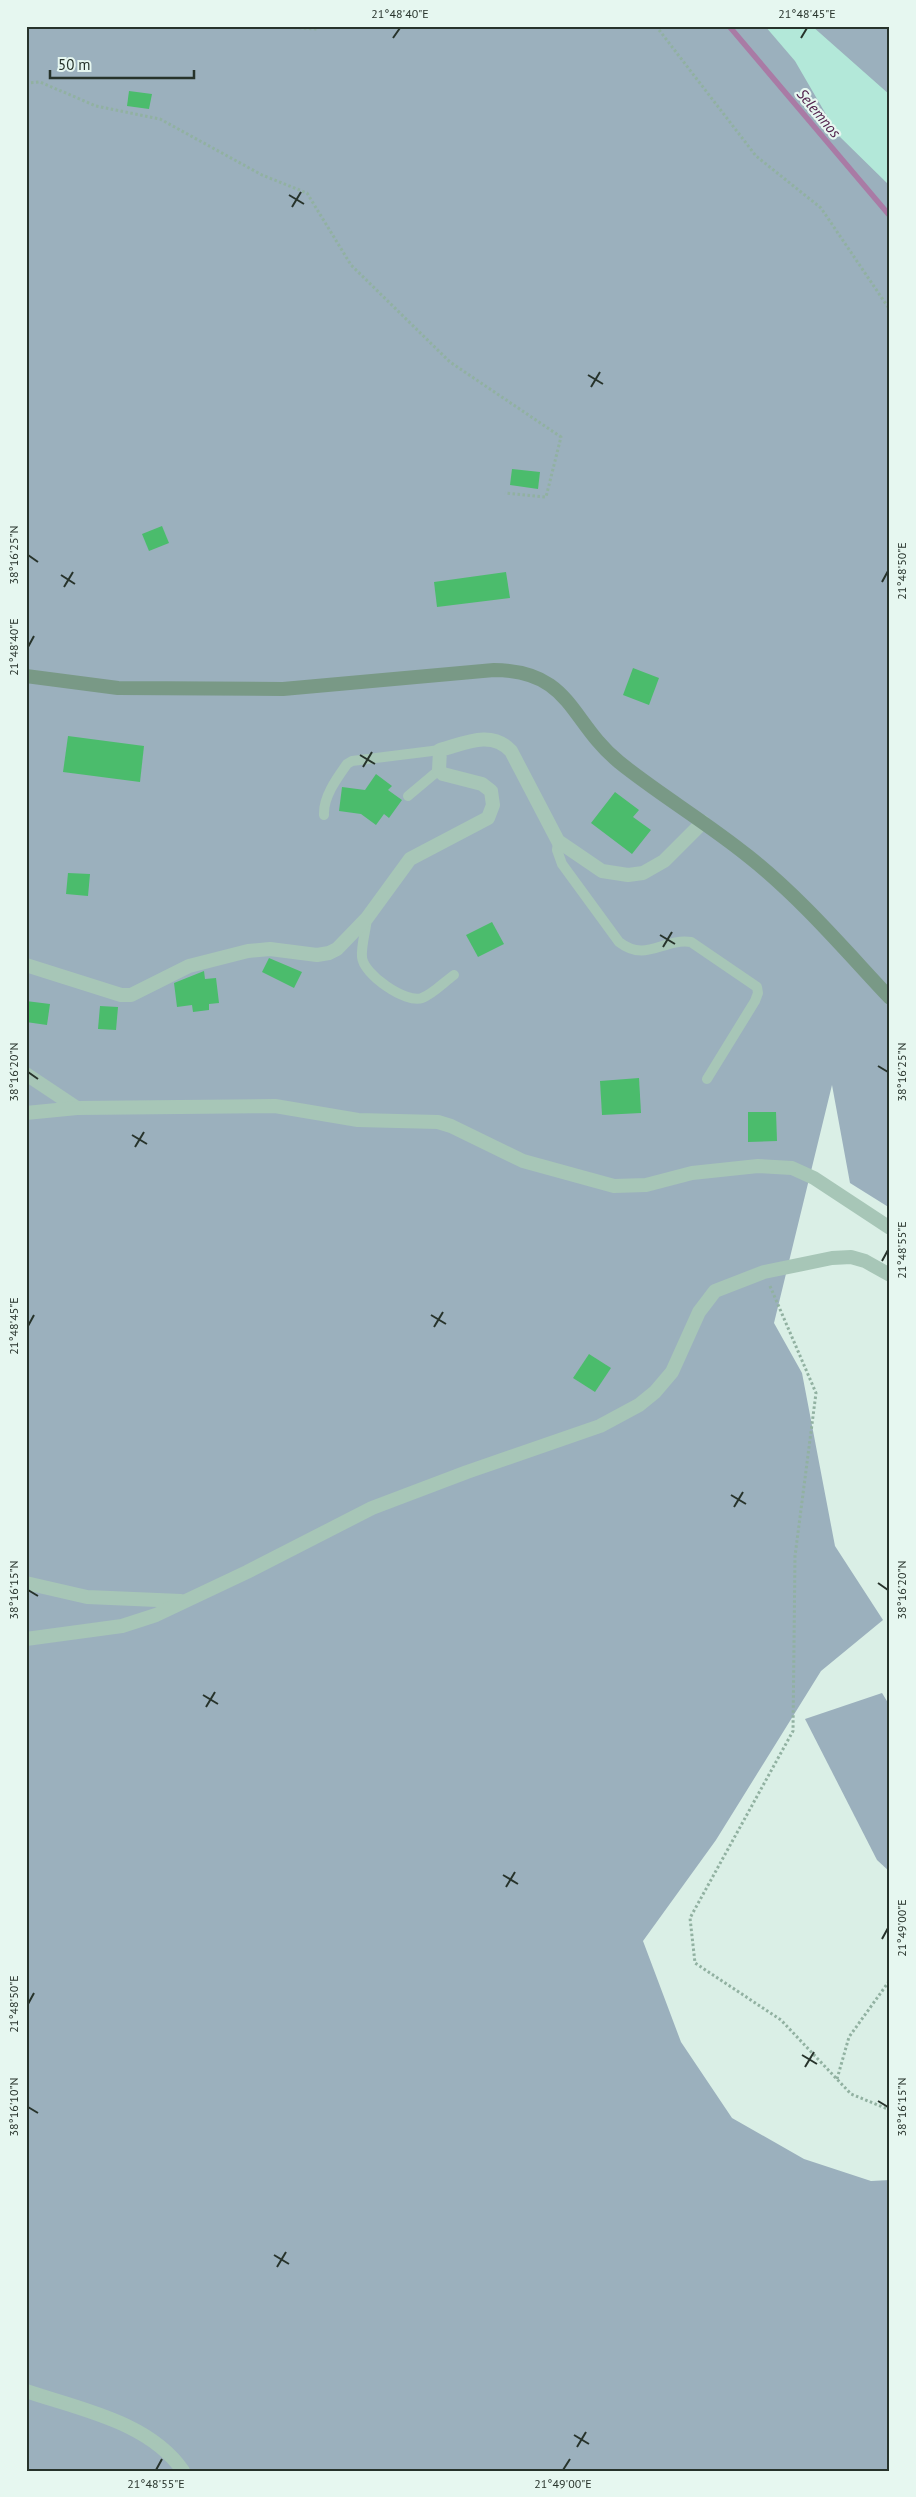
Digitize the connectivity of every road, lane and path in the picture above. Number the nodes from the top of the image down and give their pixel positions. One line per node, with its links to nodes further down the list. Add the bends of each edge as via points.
1 (269, 26): 2 (path, via 317,29)
2 (321, 26)
3 (656, 26): 5 (path, via 756,156 821,208)
4 (26, 83): 6 (path, via 40,82 96,106 160,119 262,175 307,193 351,265 450,362 561,436 546,497)
5 (890, 310)
6 (505, 493)
7 (26, 676): 12 (main road, via 118,688 283,690 516,670 533,675 563,694 616,760)
8 (440, 750): 9 (street); 11 (lane, via 352,761 327,797); 13 (street, via 486,738 506,745)
9 (439, 770): 10 (lane); 14 (street, via 487,787 491,792 491,813 488,818 410,859)
10 (408, 796)
11 (324, 815)
12 (703, 822): 13 (street, via 664,861 642,873 628,875 602,871); 17 (main road, via 781,883)
13 (558, 840): 19 (lane, via 557,850 562,864 619,942 627,948 644,952 681,941 691,942 757,987 755,1001)
14 (367, 918): 15 (street, via 329,953 317,955 270,949 248,951 189,966 131,995); 16 (lane, via 362,958 378,980 413,1000 423,998)
15 (26, 965)
16 (454, 976)
17 (890, 998)
18 (26, 1074): 20 (street)
19 (707, 1079)
20 (77, 1108): 21 (street); 22 (street, via 276,1106 358,1120 438,1122 523,1161 614,1186 646,1185 692,1173 758,1166 792,1168 814,1178)
21 (26, 1113)
22 (890, 1228)
23 (764, 1272): 24 (street, via 851,1257); 26 (street, via 715,1291 699,1312 672,1372 639,1405 600,1426 372,1508); 29 (path, via 816,1393 796,1556 793,1731 690,1918 695,1963 780,2020)
24 (890, 1275)
25 (26, 1583): 26 (street, via 87,1597)
26 (185, 1601): 27 (street, via 122,1626)
27 (26, 1639)
28 (890, 1980): 29 (path, via 849,2037)
29 (837, 2080): 30 (path, via 851,2094)
30 (890, 2110)
31 (26, 2391): 32 (street, via 133,2428 155,2441)
32 (183, 2471)

